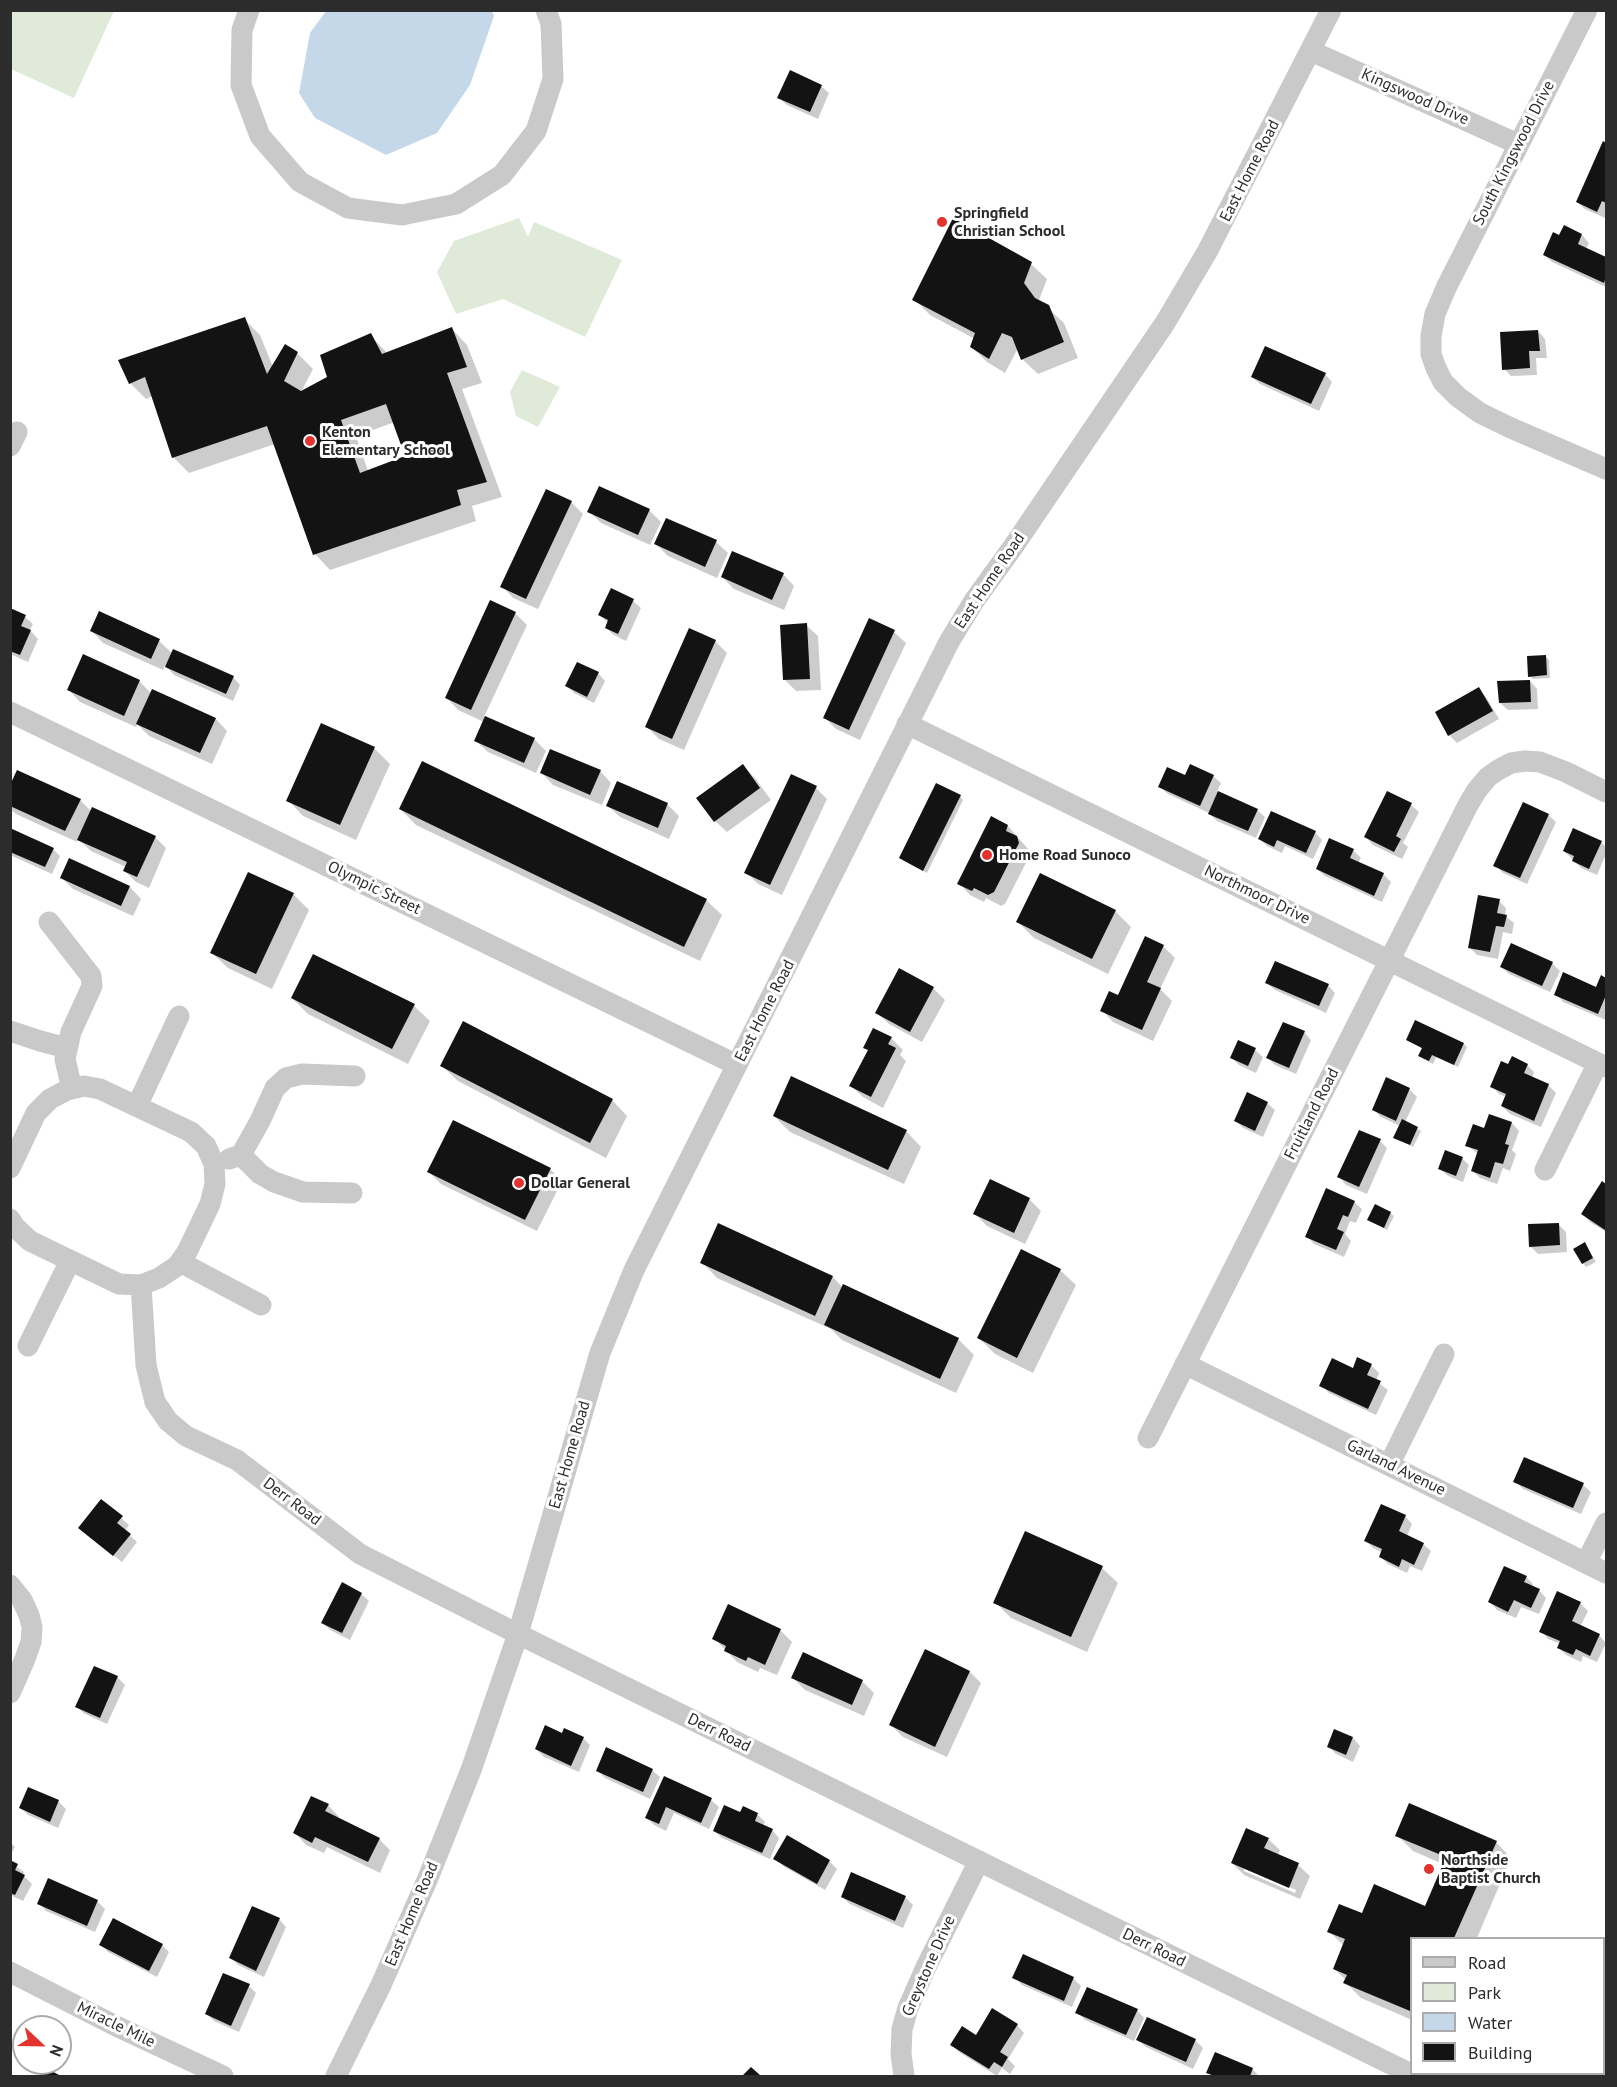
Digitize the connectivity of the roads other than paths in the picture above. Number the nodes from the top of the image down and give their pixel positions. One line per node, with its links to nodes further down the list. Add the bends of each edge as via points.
1 (249, 10): 2 (street, via 242,30 242,85 260,136 300,182 348,208 402,215 456,204 502,175 536,131 553,79 551,24)
2 (546, 10)
3 (1331, 10): 5 (street, East Home Road)
4 (1587, 10): 6 (street, South Kingswood Drive)
5 (1311, 51): 6 (street, Kingswood Drive); 9 (street, East Home Road, via 1208,252 1165,323 974,601)
6 (1518, 144): 7 (street, South Kingswood Drive, via 1435,314 1431,354 1443,382 1480,413)
7 (1606, 469)
8 (10, 712): 16 (street, Olympic Street)
9 (907, 724): 12 (street, Northmoor Drive); 16 (street, East Home Road)
10 (1606, 792): 12 (street, Fruitland Road, via 1566,772 1525,760 1511,763 1488,777 1468,805)
11 (49, 922): 15 (street, via 91,976 92,986)
12 (1390, 961): 17 (street, Northmoor Drive); 34 (street, Fruitland Road)
13 (179, 1016): 20 (street)
14 (10, 1031): 15 (street)
15 (67, 1048): 19 (street, via 65,1059)
16 (737, 1065): 41 (street, East Home Road, via 634,1270 600,1353)
17 (1602, 1065): 25 (street)
18 (355, 1076): 22 (street, via 302,1074 286,1078 275,1088)
19 (72, 1089): 20 (street, via 100,1089); 21 (street, via 50,1099)
20 (137, 1106): 23 (street, via 191,1132 206,1146)
21 (17, 1135): 24 (street)
22 (241, 1155): 23 (street); 26 (street, via 260,1174 303,1192)
23 (214, 1164): 29 (street, via 210,1204)
24 (10, 1168)
25 (1545, 1170)
26 (352, 1193)
27 (10, 1219): 28 (street, via 30,1241)
28 (70, 1261): 30 (street, via 119,1284); 32 (street)
29 (180, 1262): 30 (street, via 159,1278); 31 (street)
30 (141, 1285): 41 (street, Derr Road, via 146,1365 155,1402 168,1421 186,1436 237,1460 360,1554)
31 (261, 1305)
32 (28, 1346)
33 (1444, 1354): 36 (street)
34 (1185, 1364): 35 (street, Fruitland Road); 36 (street, Garland Avenue)
35 (1148, 1438)
36 (1389, 1465): 38 (street, Garland Avenue)
37 (1606, 1523): 38 (street)
38 (1586, 1563): 39 (street, Garland Avenue)
39 (1606, 1573)
40 (10, 1586): 42 (street, via 22,1600 32,1627 25,1659)
41 (518, 1634): 43 (street, Derr Road); 47 (street, East Home Road, via 432,1867)
42 (10, 1694)
43 (979, 1861): 45 (street, Derr Road); 48 (street, Greystone Drive, via 908,2008 902,2029)
44 (10, 1972): 46 (street, Miracle Mile)
45 (1410, 2074)
46 (223, 2076)
47 (336, 2076)
48 (904, 2076)

